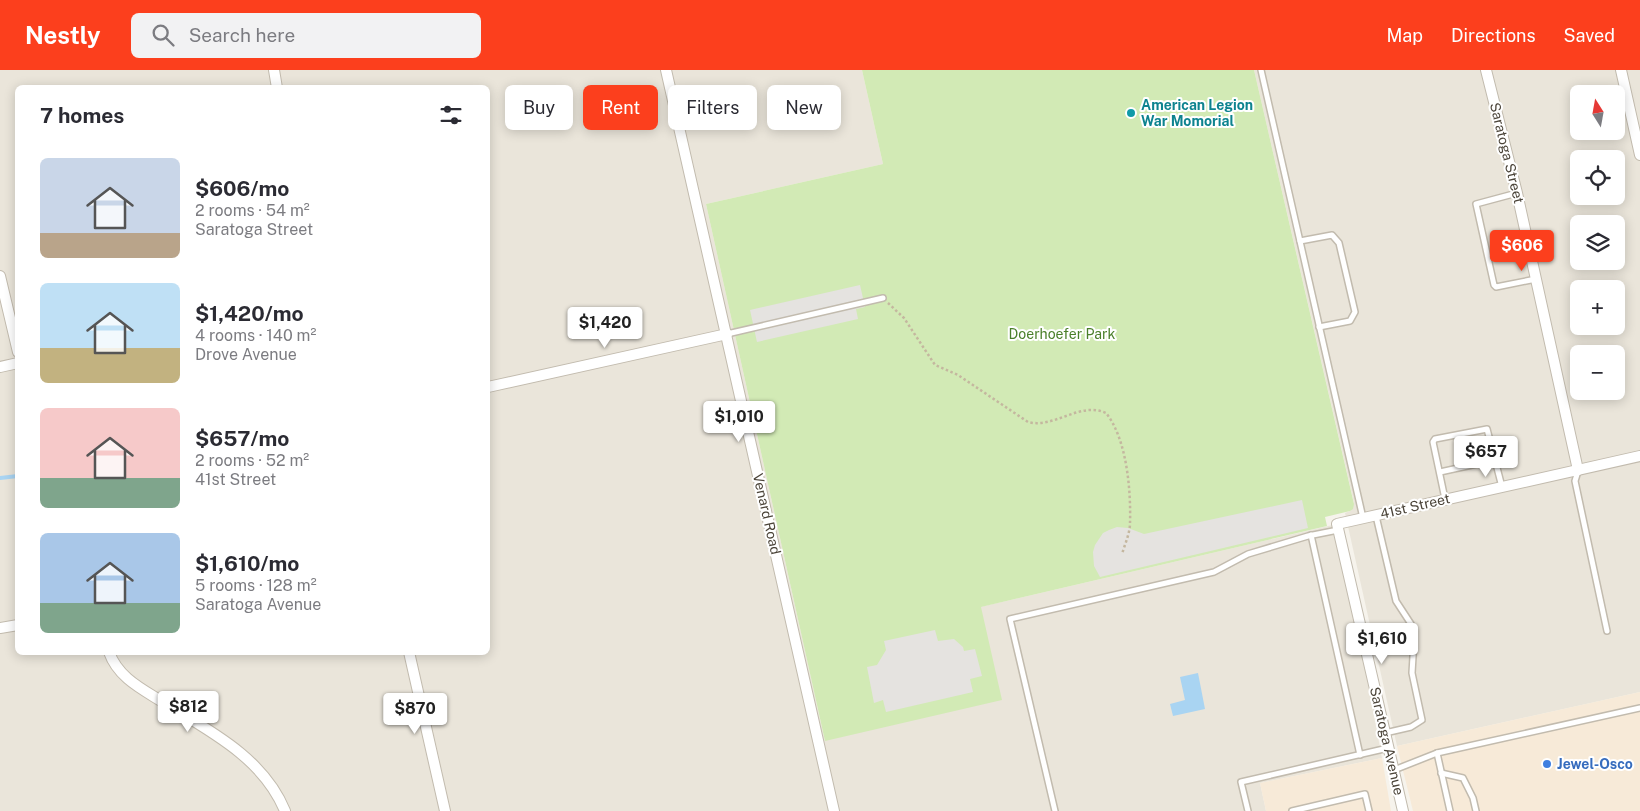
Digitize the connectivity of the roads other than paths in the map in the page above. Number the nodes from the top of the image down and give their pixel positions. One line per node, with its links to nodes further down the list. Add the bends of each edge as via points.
1 (274, 70): 6 (street)
2 (666, 70): 14 (street, Venard Road)
3 (1261, 70): 9 (lane)
4 (1486, 70): 8 (street, Saratoga Street)
5 (1621, 70): 7 (street)
6 (276, 85)
7 (1640, 154)
8 (1517, 193): 11 (street, Saratoga Street); 11 (lane, via 1476,204 1494,285)
9 (1300, 241): 13 (lane); 13 (lane, via 1332,235 1339,243 1355,312 1350,321)
10 (0, 276): 15 (street)
11 (1536, 279): 21 (street, Saratoga Street)
12 (883, 298): 14 (lane)
13 (1320, 327): 26 (lane)
14 (727, 334): 18 (street); 45 (street, Venard Road)
15 (15, 339)
16 (15, 364): 17 (street)
17 (0, 367)
18 (490, 388)
19 (1640, 456): 21 (street, 41st Street)
20 (1495, 460): 22 (lane); 22 (lane, via 1485,428 1435,439); 23 (lane)
21 (1578, 470): 23 (street, 41st Street); 32 (lane, via 1574,481)
22 (1440, 472): 24 (lane)
23 (1502, 487): 24 (street, 41st Street)
24 (1445, 500): 25 (street, 41st Street)
25 (1376, 515): 26 (street, 41st Street); 29 (lane, via 1396,601)
26 (1363, 518): 27 (street, 41st Street)
27 (1337, 527): 28 (lane); 37 (street, Saratoga Avenue)
28 (1311, 535): 40 (lane); 46 (lane, via 1248,554 1214,572 1010,619)
29 (1411, 624)
30 (15, 626): 31 (street)
31 (0, 628)
32 (1607, 631)
33 (1414, 640): 37 (lane, via 1412,673 1422,720 1411,727)
34 (110, 655): 43 (street, via 113,663 133,684 235,747 261,773)
35 (410, 655): 44 (street)
36 (1640, 708): 39 (lane)
37 (1385, 733): 38 (street, Saratoga Avenue)
38 (1388, 748): 40 (lane); 41 (street, Saratoga Avenue)
39 (1437, 753): 41 (lane); 42 (lane)
40 (1360, 755): 47 (lane, via 1241,782)
41 (1394, 770): 50 (street, Saratoga Avenue)
42 (1441, 773): 51 (lane); 52 (lane, via 1463,778)
43 (285, 811)
44 (445, 811)
45 (834, 811)
46 (1054, 811)
47 (1248, 811)
48 (1292, 811): 49 (lane, via 1365,794)
49 (1369, 811)
50 (1403, 811)
51 (1450, 811)
52 (1476, 811)

